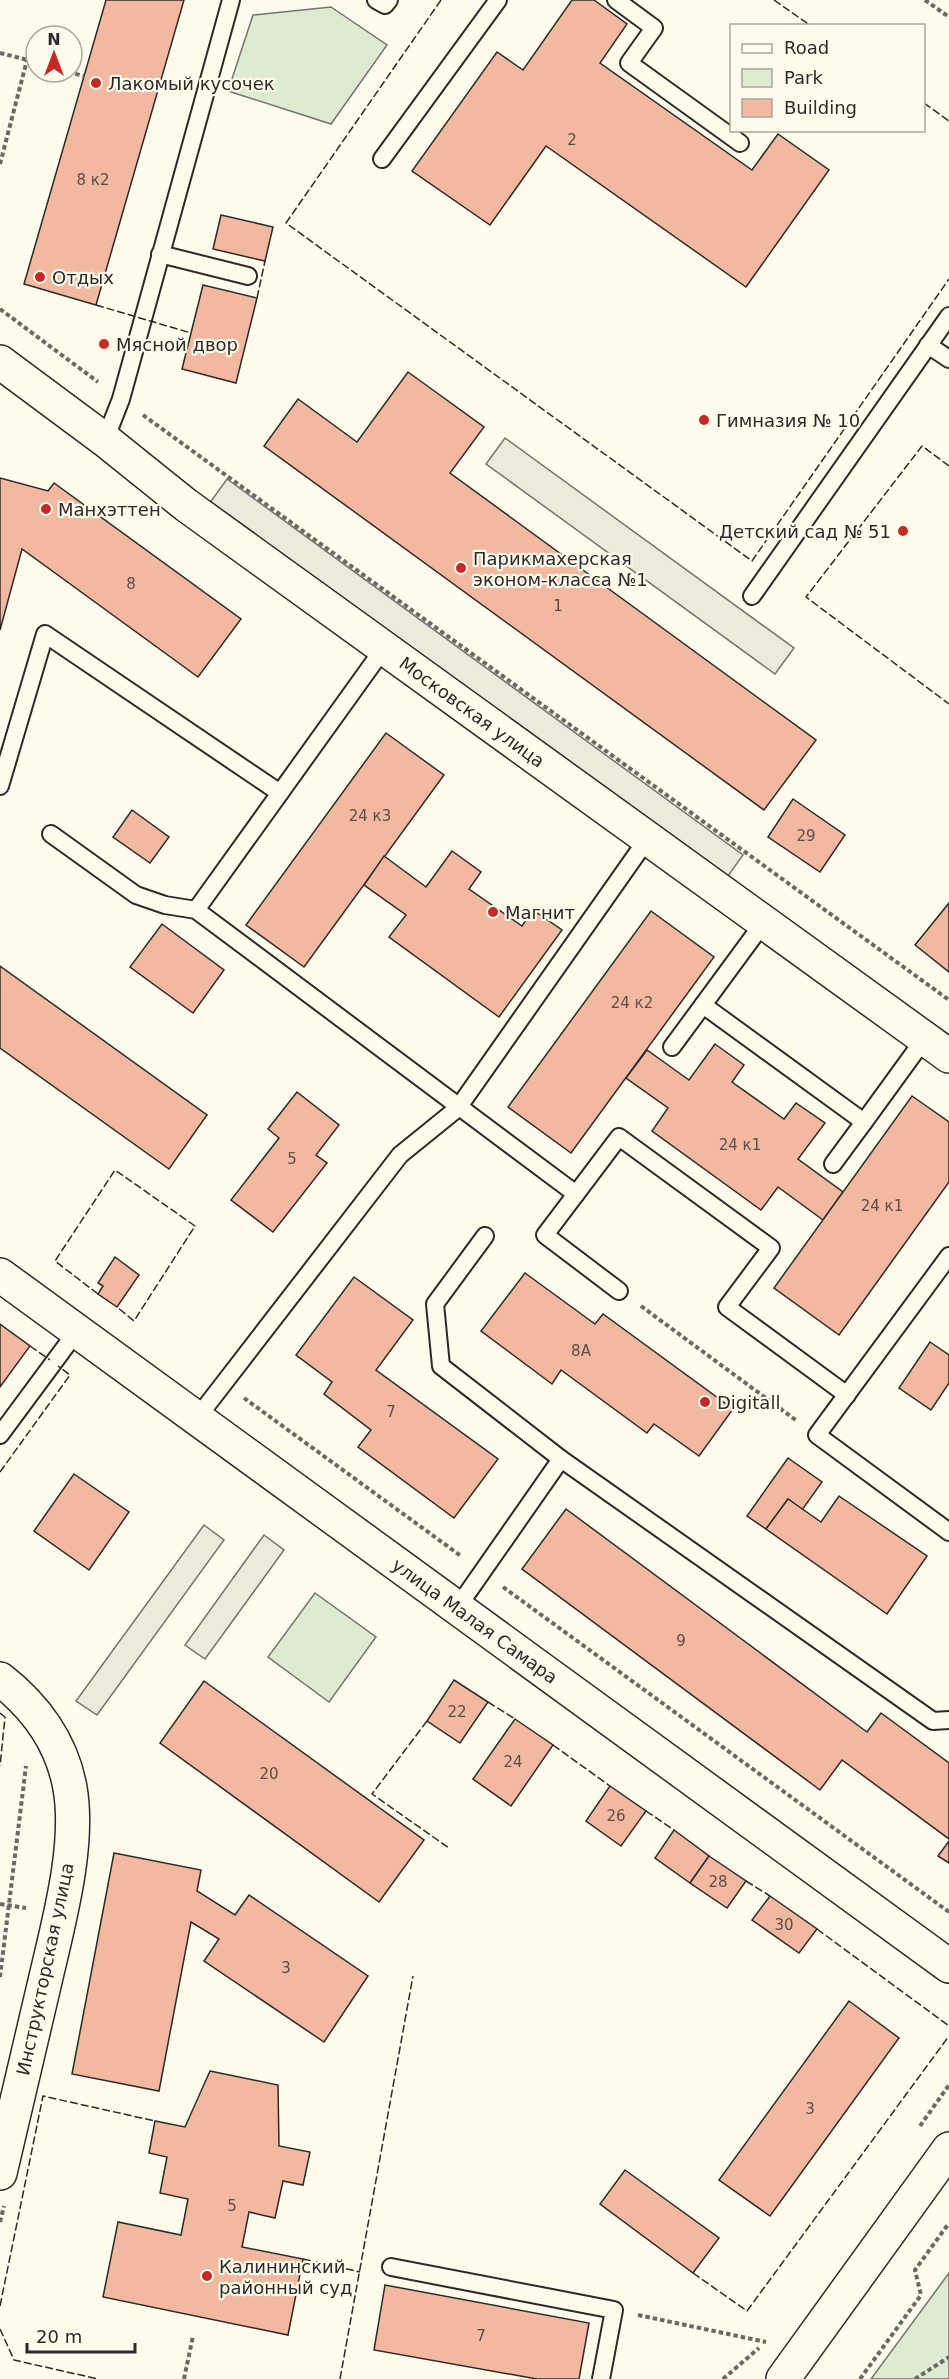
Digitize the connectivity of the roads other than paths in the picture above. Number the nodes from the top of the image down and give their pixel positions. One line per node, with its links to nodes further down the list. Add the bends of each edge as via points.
1 (231, 0): 8 (lane)
2 (376, 0): 3 (lane, via 385,5)
3 (389, 0)
4 (498, 0): 7 (lane)
5 (616, 0): 6 (lane, via 654,28 629,63)
6 (740, 142)
7 (382, 159)
8 (160, 254): 9 (lane); 14 (lane, via 121,399)
9 (248, 276)
10 (949, 316): 11 (lane)
11 (928, 345): 12 (lane); 15 (lane)
12 (949, 359)
13 (0, 362): 14 (street, Московская улица)
14 (105, 440): 16 (street, Московская улица, via 186,505)
15 (753, 596)
16 (384, 648): 18 (lane); 20 (street, Московская улица)
17 (0, 786): 18 (lane, via 45,634)
18 (280, 793): 21 (lane)
19 (51, 834): 21 (lane, via 136,896)
20 (648, 838): 22 (street, Московская улица); 26 (lane)
21 (196, 910): 26 (lane)
22 (764, 922): 23 (lane); 25 (street, Московская улица)
23 (703, 1005): 24 (lane); 27 (lane)
24 (672, 1047)
25 (937, 1047): 27 (lane)
26 (458, 1108): 29 (lane); 36 (lane, via 400,1155)
27 (864, 1122): 28 (lane)
28 (833, 1164)
29 (576, 1194): 33 (lane, via 545,1235); 35 (lane, via 619,1137 771,1248 727,1307)
30 (485, 1236): 38 (lane, via 435,1304 441,1366)
31 (949, 1256): 35 (lane)
32 (0, 1275): 34 (street, улица Малая Самара)
33 (619, 1290)
34 (77, 1331): 36 (street, улица Малая Самара); 37 (lane)
35 (847, 1395): 39 (lane, via 817,1435)
36 (196, 1418): 40 (street, улица Малая Самара)
37 (0, 1435)
38 (561, 1459): 40 (lane); 42 (lane, via 933,1721)
39 (949, 1532)
40 (457, 1608): 43 (street, улица Малая Самара)
41 (0, 1679): 45 (street, Инструкторская улица, via 24,1700 54,1741 68,1778 73,1821 61,1912)
42 (949, 1720)
43 (949, 1966)
44 (949, 2149): 48 (street)
45 (0, 2173)
46 (391, 2267): 47 (lane, via 614,2310)
47 (602, 2379)
48 (783, 2379)

